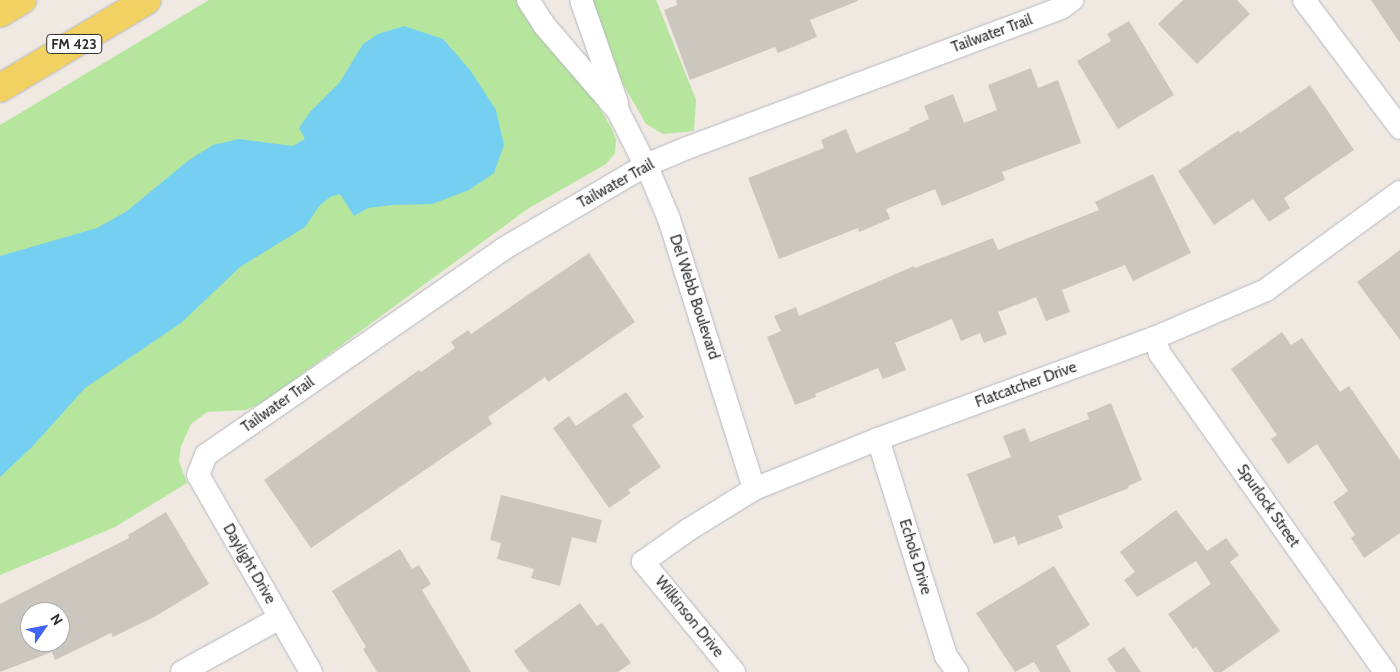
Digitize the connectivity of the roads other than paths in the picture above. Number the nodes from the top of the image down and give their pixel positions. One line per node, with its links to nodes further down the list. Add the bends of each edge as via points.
1 (22, 0): 7 (main road)
2 (147, 0): 8 (main road, FM 423)
3 (528, 0): 9 (street, Del Webb Boulevard, via 544,25)
4 (581, 0): 9 (street, Del Webb Boulevard)
5 (1072, 0): 11 (street, Tailwater Trail, via 1061,8)
6 (1304, 0): 10 (street)
7 (0, 13)
8 (0, 88)
9 (618, 112): 11 (street, Del Webb Boulevard)
10 (1400, 128)
11 (646, 165): 15 (street, Tailwater Trail, via 502,249); 16 (street, Del Webb Boulevard, via 668,218)
12 (1400, 192): 13 (street, Flatcatcher Drive, via 1266,290)
13 (1154, 338): 14 (street, Flatcatcher Drive); 23 (street, Spurlock Street, via 1160,354)
14 (878, 439): 16 (street, Flatcatcher Drive); 22 (street, Echols Drive, via 946,656)
15 (206, 455): 18 (street, Daylight Drive, via 198,475)
16 (754, 489): 17 (street, Flatcatcher Drive)
17 (643, 562): 19 (street, Wilkinson Drive)
18 (280, 618): 20 (street); 21 (street, Daylight Drive)
19 (727, 670)
20 (182, 672)
21 (311, 672)
22 (957, 672)
23 (1386, 672)

